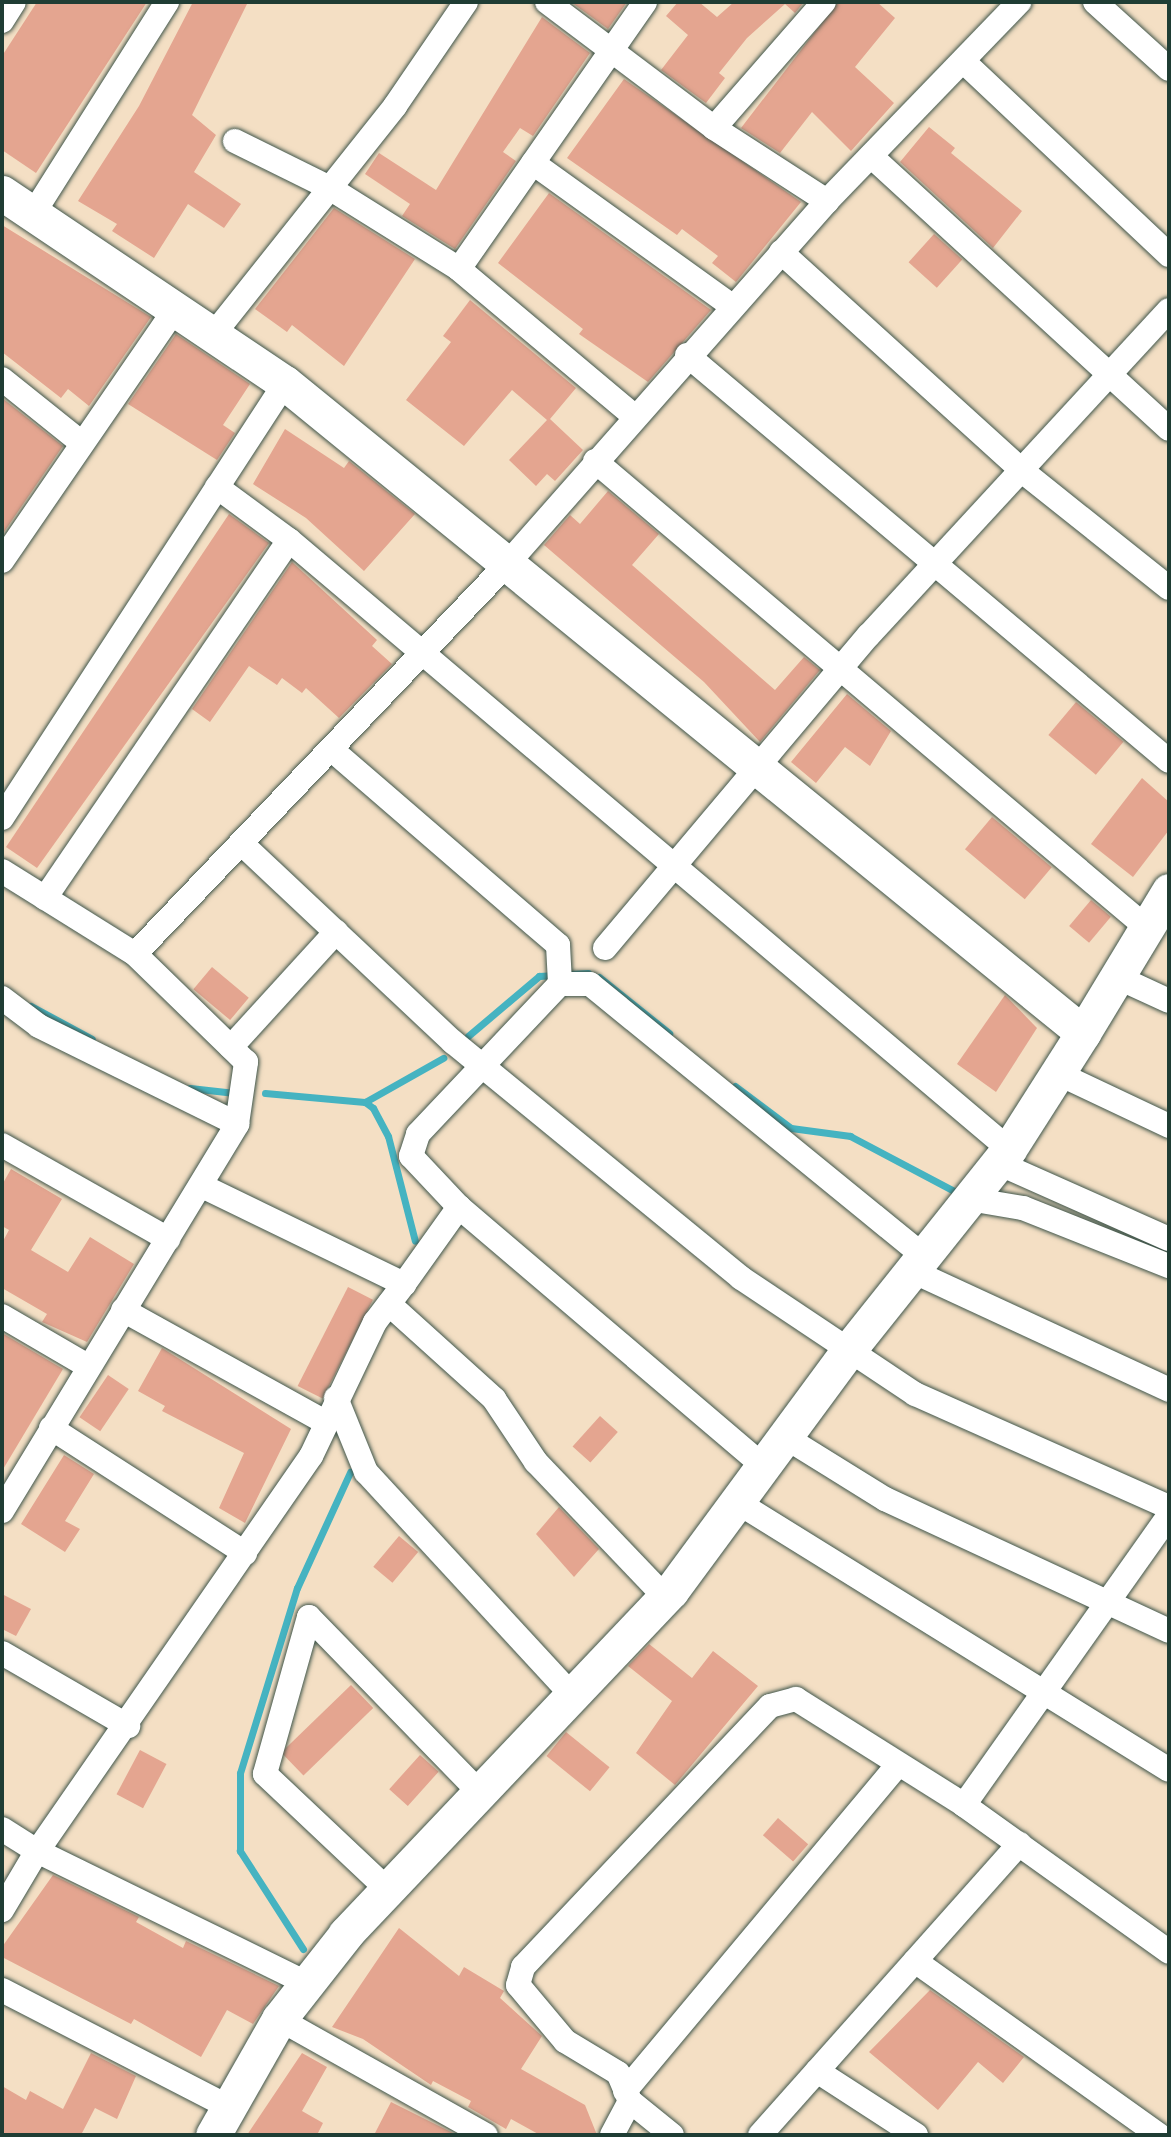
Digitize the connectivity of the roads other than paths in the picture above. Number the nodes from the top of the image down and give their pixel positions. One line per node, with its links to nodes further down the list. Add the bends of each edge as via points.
1 (13, 2): 9 (street)
2 (167, 2): 20 (street)
3 (466, 2): 17 (street, via 395,106)
4 (547, 2): 10 (street)
5 (645, 2): 10 (street)
6 (824, 2): 13 (street)
7 (1019, 2): 11 (street)
8 (1095, 2): 12 (street)
9 (2, 21)
10 (614, 47): 13 (street); 16 (street)
11 (963, 61): 15 (street); 22 (street)
12 (1169, 69)
13 (714, 128): 19 (street)
14 (235, 141): 17 (street)
15 (872, 156): 19 (street); 29 (street)
16 (533, 163): 23 (street); 24 (street)
17 (328, 187): 23 (street); 27 (street)
18 (2, 193): 20 (street)
19 (827, 201): 21 (street)
20 (33, 214): 25 (street)
21 (781, 253): 24 (street); 36 (street)
22 (1169, 255)
23 (458, 269): 32 (street)
24 (732, 306): 28 (street)
25 (175, 309): 27 (street); 34 (street)
26 (1169, 310): 29 (street)
27 (213, 335): 31 (street)
28 (687, 355): 32 (street); 41 (street)
29 (1108, 376): 33 (street); 36 (street)
30 (2, 379): 34 (street)
31 (285, 383): 37 (street); 40 (street)
32 (634, 416): 35 (street)
33 (1169, 429)
34 (82, 443): 39 (street)
35 (595, 461): 40 (street); 44 (street)
36 (1021, 470): 41 (street); 42 (street)
37 (218, 487): 38 (street); 48 (street)
38 (289, 540): 43 (street); 53 (street)
39 (5, 549)
40 (508, 563): 43 (street); 47 (street)
41 (933, 565): 44 (street); 46 (street)
42 (1169, 588)
43 (421, 654): 45 (street); 50 (street)
44 (839, 668): 47 (street); 54 (street)
45 (331, 749): 49 (street); 59 (street, via 558,945)
46 (1169, 761)
47 (756, 765): 50 (street); 62 (street)
48 (2, 818)
49 (241, 842): 55 (street); 57 (street)
50 (671, 865): 56 (street); 69 (street)
51 (2, 871): 53 (street)
52 (1168, 895): 54 (street)
53 (45, 898): 57 (street)
54 (1147, 928): 58 (street)
55 (337, 932): 63 (street); 64 (street)
56 (604, 948)
57 (135, 954): 63 (street)
58 (1116, 977): 61 (street); 62 (street)
59 (560, 984): 64 (street); 75 (street, via 590,984)
60 (2, 998): 66 (street, via 38,1026)
61 (1169, 1001)
62 (1083, 1033): 65 (street)
63 (231, 1047): 66 (street, via 246,1062)
64 (486, 1069): 72 (street, via 418,1134 411,1156); 81 (street, via 741,1278)
65 (1057, 1073): 67 (street); 69 (street)
66 (237, 1124): 70 (street)
67 (1169, 1126)
68 (2, 1145): 73 (street)
69 (1004, 1156): 71 (street); 74 (street)
70 (202, 1186): 73 (street); 77 (street)
71 (969, 1199): 75 (street); 76 (street, via 1023,1208)
72 (458, 1207): 77 (street); 88 (street)
73 (169, 1239): 79 (street)
74 (1169, 1239)
75 (918, 1264): 81 (street); 83 (street)
76 (1169, 1266)
77 (404, 1284): 78 (street)
78 (389, 1304): 84 (street); 94 (street, via 494,1399 536,1462)
79 (123, 1310): 82 (street); 85 (street)
80 (2, 1316): 82 (street)
81 (848, 1351): 87 (street); 91 (street, via 927,1400)
82 (86, 1365): 86 (street)
83 (1169, 1390)
84 (335, 1398): 85 (street); 99 (street, via 366,1472)
85 (326, 1422): 93 (street, via 311,1456)
86 (51, 1428): 89 (street); 93 (street)
87 (785, 1437): 88 (street); 95 (street, via 885,1499)
88 (763, 1466): 90 (street)
89 (6, 1496)
90 (737, 1502): 94 (street); 98 (street)
91 (1169, 1507)
92 (1169, 1516): 95 (street)
93 (245, 1553): 100 (street)
94 (665, 1597): 99 (street)
95 (1109, 1600): 96 (street); 98 (street)
96 (1169, 1631)
97 (2, 1654): 100 (street)
98 (1045, 1690): 102 (street); 104 (street)
99 (572, 1695): 103 (street)
100 (128, 1726): 107 (street)
101 (898, 1764): 104 (street); 116 (street); 116 (street, via 796,1699 770,1706 523,1967 518,1985 565,2041 618,2073)
102 (1169, 1770)
103 (480, 1793): 108 (street); 108 (street, via 309,1617 265,1774)
104 (964, 1805): 106 (street)
105 (2, 1829): 107 (street)
106 (1019, 1844): 110 (street); 111 (street)
107 (37, 1851): 109 (street); 112 (street)
108 (388, 1890): 112 (street)
109 (2, 1910)
110 (1169, 1952)
111 (915, 1961): 115 (street); 123 (street)
112 (307, 1983): 114 (street)
113 (2, 1990): 117 (street)
114 (279, 2019): 117 (street); 118 (street)
115 (817, 2071): 121 (street); 122 (street)
116 (628, 2096): 119 (street); 120 (street)
117 (221, 2121)
118 (486, 2135)
119 (611, 2135)
120 (672, 2135)
121 (760, 2135)
122 (916, 2135)
123 (1159, 2135)

